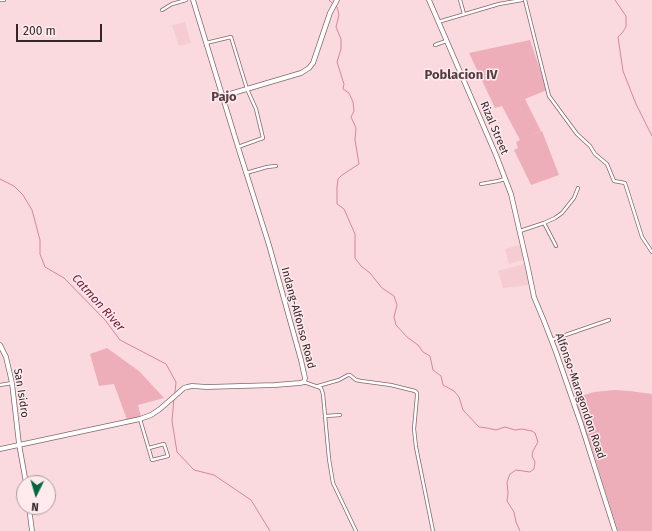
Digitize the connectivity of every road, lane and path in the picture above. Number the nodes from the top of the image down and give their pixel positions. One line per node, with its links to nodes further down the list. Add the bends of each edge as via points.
1 (0, 0): 2 (street)
2 (4, 0)
3 (186, 0): 9 (street, via 168,5)
4 (193, 0): 13 (main road, Indang-Alfonso Road)
5 (337, 0): 15 (main road, via 309,68 301,73)
6 (429, 0): 11 (main road, Rizal Street)
7 (460, 0): 10 (street)
8 (523, 0): 10 (street); 26 (street, via 548,92 577,134 607,164 614,181 625,183 642,237)
9 (162, 10)
10 (464, 14): 11 (street)
11 (438, 22): 12 (main road, Rizal Street)
12 (446, 41): 14 (street); 20 (main road, Rizal Street)
13 (206, 43): 15 (street, via 231,37); 16 (main road, Indang-Alfonso Road)
14 (435, 45)
15 (247, 89): 16 (main road); 17 (street, via 256,109 262,138)
16 (223, 96): 17 (main road, Indang-Alfonso Road)
17 (238, 147): 19 (main road, Indang-Alfonso Road)
18 (276, 166): 19 (street)
19 (246, 173): 31 (main road, Indang-Alfonso Road, via 301,360)
20 (505, 179): 21 (street); 24 (main road, Rizal Street)
21 (481, 184)
22 (578, 188): 23 (street, via 574,198 562,213)
23 (544, 224): 24 (street); 25 (street)
24 (520, 232): 27 (main road, Rizal Street)
25 (556, 246)
26 (652, 252)
27 (528, 268): 29 (main road, Alfonso-Maragondon Road, via 534,296)
28 (609, 320): 29 (street)
29 (551, 340): 46 (main road, Alfonso-Maragondon Road, via 581,424)
30 (0, 345): 32 (main road, San Isidro, via 6,357)
31 (304, 382): 34 (street); 37 (main road, Indang-Alfonso Road, via 187,387 160,409)
32 (12, 383): 33 (street); 38 (main road, San Isidro)
33 (0, 386)
34 (318, 386): 36 (street, via 324,394); 45 (street, via 350,375 356,380 391,384 417,393 414,428 416,447)
35 (340, 415): 36 (street)
36 (326, 416): 44 (street, via 333,483)
37 (140, 419): 38 (main road, Indang-Alfonso Road); 39 (street)
38 (19, 444): 40 (main road, Indang-Alfonso Road); 41 (main road)
39 (149, 448): 39 (street, via 164,444 168,456 152,460)
40 (0, 449)
41 (25, 475)
42 (30, 515): 43 (main road)
43 (32, 531)
44 (356, 531)
45 (433, 531)
46 (614, 531)

